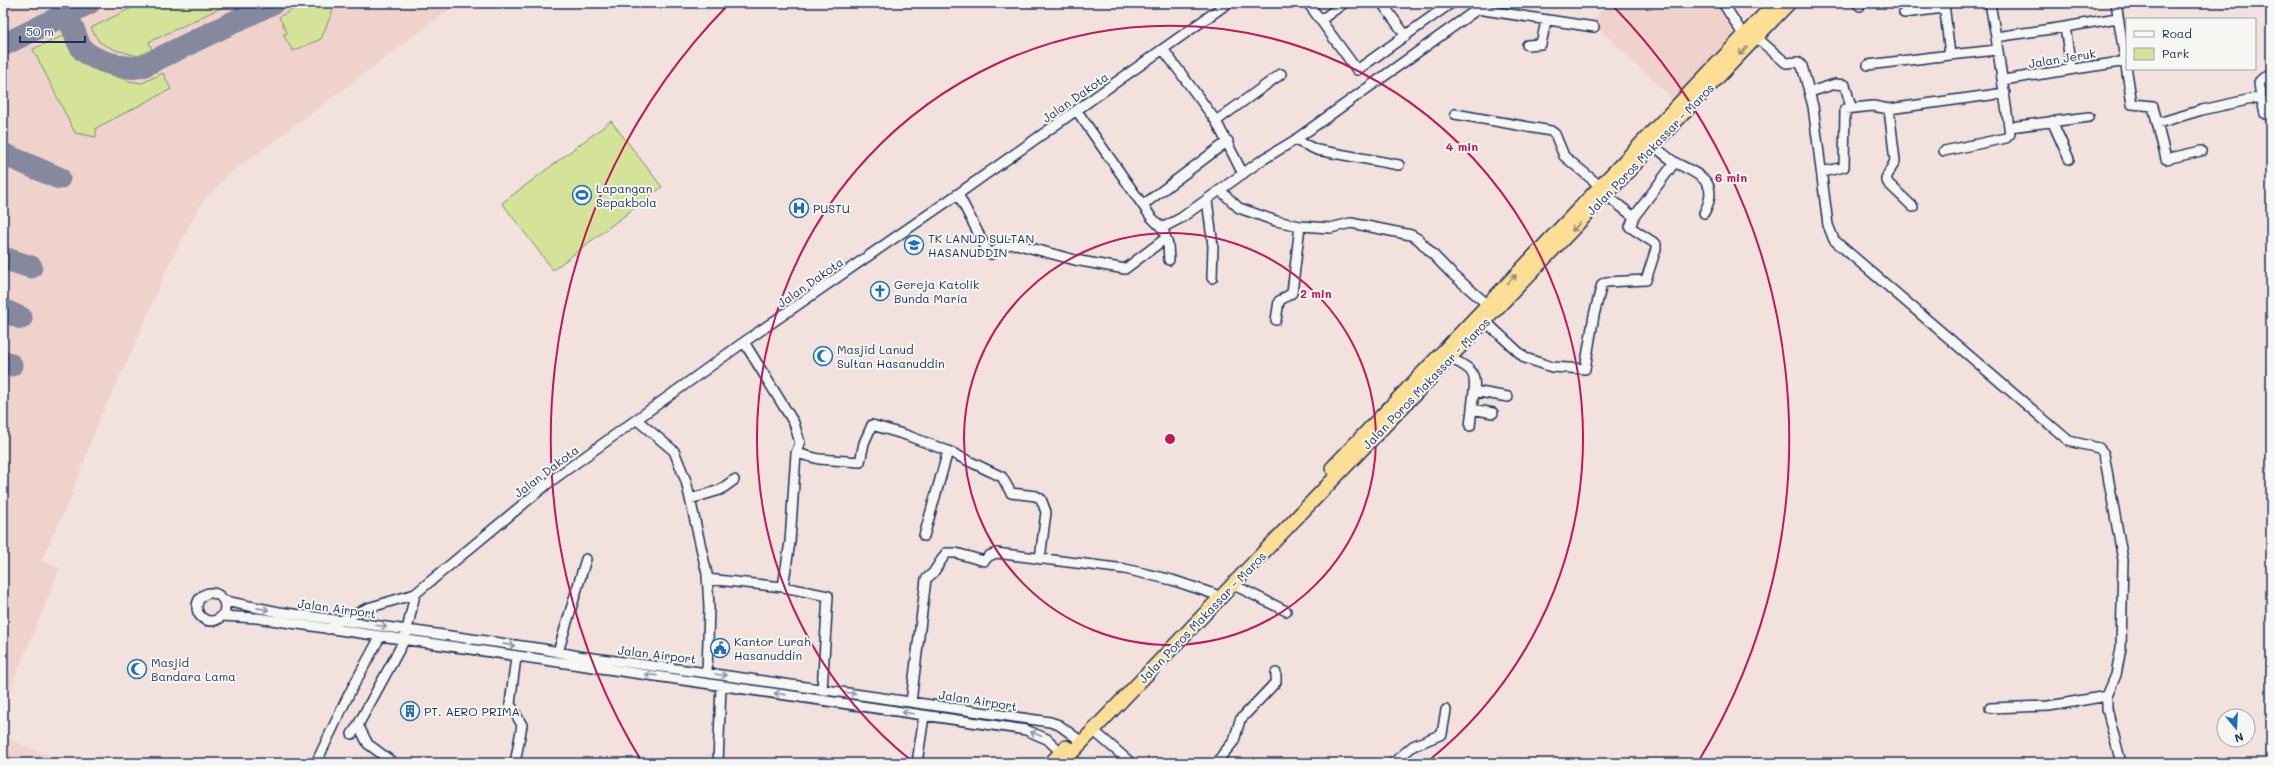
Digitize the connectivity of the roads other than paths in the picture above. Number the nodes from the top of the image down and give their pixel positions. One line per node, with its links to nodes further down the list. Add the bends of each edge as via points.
1 (1228, 3): 24 (street, Jalan Dakota)
2 (1308, 3): 16 (street)
3 (1344, 3): 16 (street)
4 (1382, 3): 20 (street)
5 (1451, 3): 20 (street)
6 (1486, 3): 13 (street)
7 (1722, 3): 21 (street)
8 (1775, 3): 21 (highway, Jalan Poros Makassar - Maros)
9 (1789, 3): 21 (highway, Jalan Poros Makassar - Maros)
10 (1990, 3): 22 (street)
11 (2116, 3): 15 (street)
12 (1944, 6): 14 (street); 26 (street)
13 (1477, 9): 17 (street); 47 (street)
14 (1904, 13)
15 (2117, 18): 19 (street); 27 (street)
16 (1320, 20): 20 (street, via 1357,70)
17 (1546, 21): 18 (street); 23 (street, via 1541,44)
18 (1594, 27)
19 (2064, 27): 22 (street); 29 (street)
20 (1406, 36)
21 (1750, 37): 34 (street, via 1786,63 1800,63); 49 (highway, Jalan Poros Makassar - Maros, one-way to 49); 58 (highway, Jalan Poros Makassar - Maros)
22 (1996, 37): 25 (street)
23 (1527, 45)
24 (1163, 49): 39 (street, Jalan Dakota); 43 (street)
25 (1997, 50): 26 (street); 33 (street)
26 (1950, 55): 28 (street)
27 (2126, 61): 29 (street, Jalan Jeruk)
28 (1868, 65)
29 (2071, 68): 33 (street, Jalan Jeruk)
30 (2127, 70): 45 (street, via 2132,104 2153,106)
31 (1281, 74): 43 (street)
32 (2271, 75): 36 (street, via 2259,83)
33 (2003, 80): 35 (street)
34 (1810, 92): 37 (street, via 1835,84 1845,85); 55 (street)
35 (2005, 93): 38 (street); 46 (street)
36 (2261, 97): 41 (street, via 2265,114); 45 (street)
37 (1851, 107): 38 (street, via 1873,106); 55 (street, via 1845,109 1844,113 1844,167)
38 (1889, 109): 62 (street, via 1895,161 1886,178)
39 (1077, 111): 59 (street, Jalan Dakota); 61 (street)
40 (1456, 114): 58 (street, via 1551,131 1555,134 1564,156)
41 (2271, 115)
42 (2089, 117): 44 (street)
43 (1216, 121): 48 (street)
44 (2052, 121): 46 (street); 52 (street)
45 (2158, 122): 51 (street, via 2166,159)
46 (2010, 127): 50 (street, via 2010,134 2006,138)
47 (1295, 140): 54 (street, via 1317,150); 56 (street)
48 (1228, 141): 56 (street); 61 (street)
49 (1653, 145): 53 (street); 58 (highway, Jalan Poros Makassar - Maros)
50 (1944, 151)
51 (2201, 151)
52 (2069, 159)
53 (1675, 162): 63 (street, via 1701,176 1710,187 1710,196); 64 (street)
54 (1399, 165)
55 (1822, 172): 112 (street, via 1828,225 1834,240 2069,441 2099,448 2104,454 2123,560 2121,648 2116,675)
56 (1243, 174): 57 (street)
57 (1221, 191): 60 (street); 65 (street, via 1231,202 1259,217)
58 (1603, 191): 64 (street); 70 (highway, Jalan Poros Makassar - Maros, one-way to 58); 72 (highway, Jalan Poros Makassar - Maros, one-way to 72)
59 (958, 194): 67 (street, via 991,254 1004,245 1016,244 1125,270); 74 (street, Jalan Dakota)
60 (1207, 200): 66 (street); 69 (street, via 1213,246)
61 (1143, 205): 66 (street, via 1155,223)
62 (1913, 207)
63 (1704, 213)
64 (1634, 217): 72 (street, via 1630,227 1656,244 1646,280 1602,284 1585,369 1552,367 1525,358)
65 (1300, 226): 70 (street, via 1330,228 1351,223 1411,235); 71 (street, via 1292,293 1279,302)
66 (1162, 228): 67 (street)
67 (1166, 238): 68 (street)
68 (1169, 260)
69 (1212, 278)
70 (1488, 305): 73 (highway, Jalan Poros Makassar - Maros)
71 (1276, 320)
72 (1485, 321): 73 (highway, Jalan Poros Makassar - Maros)
73 (1466, 335): 75 (highway, Jalan Poros Makassar - Maros); 93 (highway, Jalan Poros Makassar - Maros)
74 (744, 342): 80 (street, Jalan Dakota); 83 (street, via 794,423 800,443)
75 (1450, 358): 76 (street, via 1473,373); 90 (highway, Jalan Poros Makassar - Maros)
76 (1474, 391): 77 (street); 78 (street)
77 (1508, 397)
78 (1472, 409): 79 (street); 81 (street)
79 (1493, 412)
80 (638, 420): 85 (street, via 674,451 683,470); 92 (street, Jalan Dakota, via 551,481)
81 (1470, 426)
82 (948, 451): 83 (street, via 872,425 864,443 860,462 819,459); 86 (street); 88 (street, via 1002,477 1011,493 1041,499 1046,512)
83 (796, 453): 91 (street)
84 (734, 480): 85 (street, via 720,490)
85 (690, 499): 89 (street)
86 (924, 536)
87 (586, 559): 102 (street)
88 (1040, 559): 93 (street, via 1125,569 1172,580); 113 (street, via 996,553 984,561 956,553 946,553 942,557 938,566 926,579)
89 (707, 579): 91 (street); 106 (street)
90 (1234, 585): 95 (street); 120 (highway, Jalan Poros Makassar - Maros)
91 (784, 587): 111 (street, via 828,596)
92 (415, 594): 97 (street, via 368,608); 99 (street)
93 (1214, 594): 122 (highway, Jalan Poros Makassar - Maros)
94 (225, 601): 96 (street, via 226,609); 96 (street, via 221,596 209,592 200,598 196,607 206,621 216,621); 97 (street, Jalan Airport, one-way to 97, via 279,612)
95 (1286, 612)
96 (222, 616): 98 (street, Jalan Airport, via 257,618)
97 (342, 620): 98 (street); 99 (street, Jalan Airport, one-way to 99)
98 (328, 629): 100 (street, Jalan Airport)
99 (408, 630): 101 (street); 102 (street, Jalan Airport, one-way to 102)
100 (380, 637): 101 (street, Jalan Airport); 125 (street)
101 (405, 639): 104 (street, Jalan Airport); 118 (street)
102 (558, 652): 103 (street, Jalan Airport)
103 (578, 656): 105 (street); 106 (street, Jalan Airport)
104 (516, 657): 105 (street, Jalan Airport); 126 (street, via 510,704 522,725)
105 (574, 666): 109 (street, Jalan Airport, one-way to 105)
106 (707, 673): 108 (street, Jalan Airport, one-way to 108)
107 (1276, 673): 131 (street, via 1276,682 1240,720 1234,741)
108 (742, 678): 110 (street); 111 (street, Jalan Airport)
109 (721, 686): 110 (street, Jalan Airport); 127 (street)
110 (740, 688): 117 (street, Jalan Airport, one-way to 110)
111 (822, 690): 113 (street, Jalan Airport, one-way to 113)
112 (2107, 696): 114 (street, via 2049,706); 133 (street, via 2107,709)
113 (911, 702): 116 (street, Jalan Airport)
114 (1990, 708)
115 (1446, 710): 132 (street, via 1442,734 1413,746)
116 (994, 715): 119 (street); 122 (street, Jalan Airport, via 1054,724)
117 (924, 716): 119 (street, Jalan Airport); 128 (street)
118 (358, 725): 121 (street); 124 (street, via 368,744)
119 (992, 726): 123 (street, Jalan Airport, one-way to 119, via 1038,735 1026,730)
120 (1093, 730): 122 (highway, Jalan Poros Makassar - Maros); 130 (street)
121 (352, 734)
122 (1079, 739): 123 (highway, Jalan Poros Makassar - Maros)
123 (1063, 758): 129 (highway, Jalan Poros Makassar - Maros)
124 (391, 762)
125 (316, 763)
126 (516, 763)
127 (718, 763)
128 (918, 763)
129 (1051, 763)
130 (1131, 763)
131 (1218, 763)
132 (1393, 763)
133 (2121, 763)

